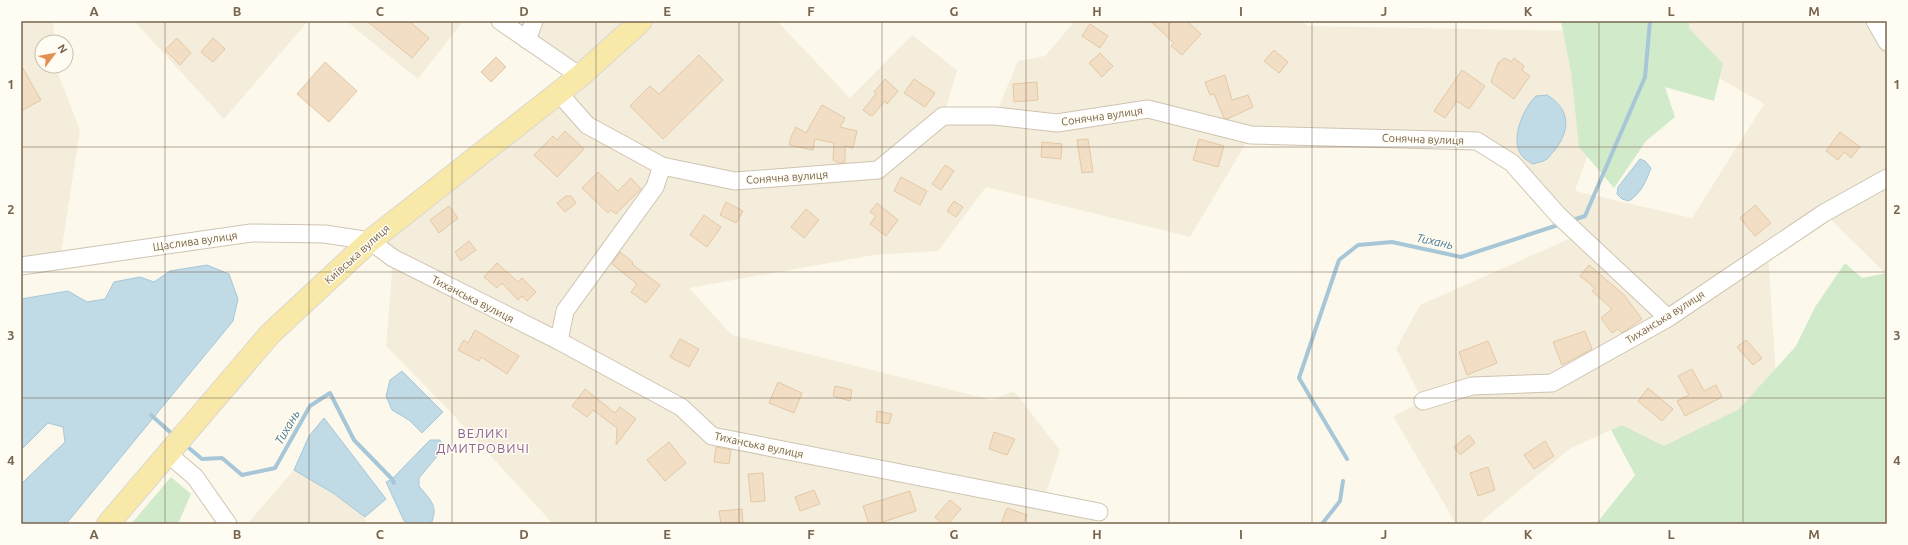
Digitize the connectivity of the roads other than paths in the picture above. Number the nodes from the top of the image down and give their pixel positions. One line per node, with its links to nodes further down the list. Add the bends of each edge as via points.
1 (500, 21): 5 (street)
2 (534, 21): 5 (street)
3 (641, 21): 7 (main road, Київська вулиця)
4 (1875, 21): 6 (street)
5 (527, 40): 7 (street)
6 (1887, 42)
7 (580, 76): 8 (main road, Київська вулиця)
8 (558, 92): 9 (street, Сонячна вулиця, via 587,125); 11 (main road, Київська вулиця)
9 (662, 166): 13 (street, Сонячна вулиця, via 735,181 878,170 943,116 995,116 1057,123 1148,109 1250,135 1477,141 1512,162 1558,215); 14 (street, via 655,187 565,311)
10 (1887, 178): 13 (street, Тиханська вулиця, via 1824,213)
11 (370, 241): 12 (street, Щаслива вулиця, via 325,234 251,233); 14 (street, Тиханська вулиця, via 393,258); 16 (main road, Київська вулиця, via 270,334)
12 (21, 266)
13 (1668, 318): 15 (street, Тиханська вулиця, via 1552,383 1472,386)
14 (559, 341): 17 (street, Тиханська вулиця, via 681,407 712,436)
15 (1423, 401)
16 (168, 454): 18 (main road, Київська вулиця); 19 (street, via 195,477)
17 (1099, 512)
18 (108, 524)
19 (228, 524)

